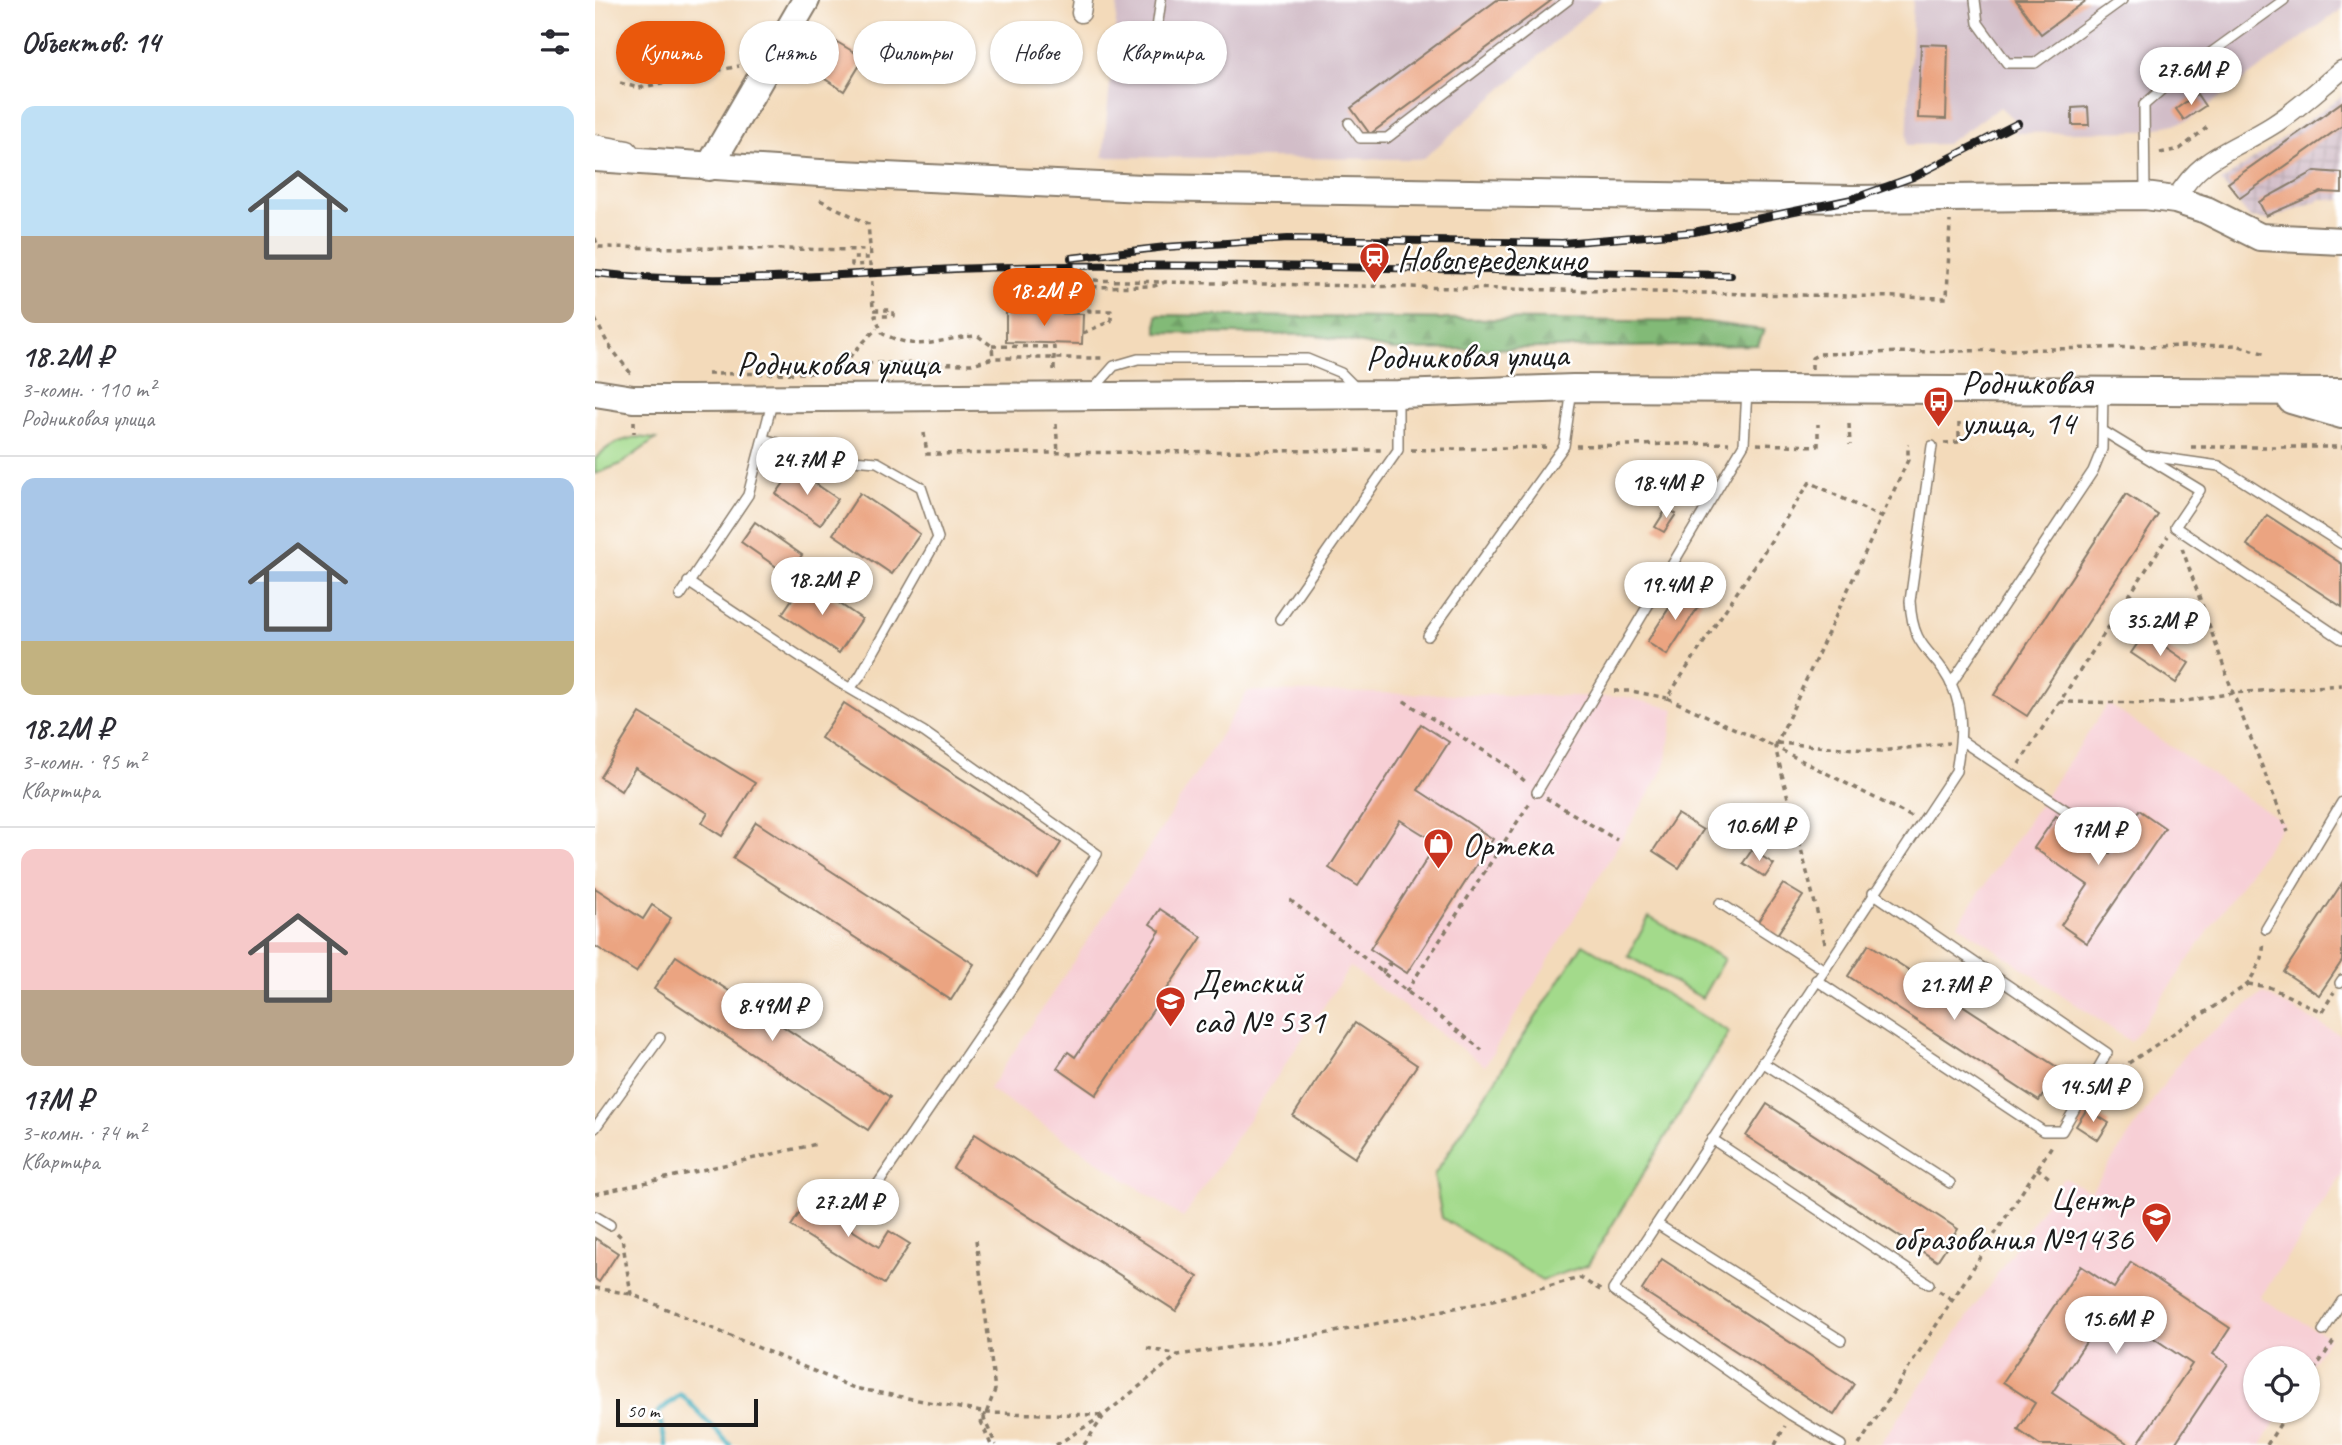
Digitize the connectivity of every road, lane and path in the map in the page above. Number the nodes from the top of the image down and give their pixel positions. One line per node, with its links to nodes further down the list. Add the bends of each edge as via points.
1 (806, 0): 19 (main road)
2 (1161, 0): 7 (lane)
3 (1569, 0): 13 (lane, via 1387,138 1360,138)
4 (1975, 0): 5 (lane, via 1978,23 2007,63 2035,63)
5 (2122, 0)
6 (2284, 0): 20 (lane, via 2144,105)
7 (1158, 21)
8 (739, 66): 9 (path)
9 (725, 69)
10 (2342, 71): 22 (street, via 2274,125 2210,159 2188,177)
11 (624, 84): 12 (path, via 639,88)
12 (657, 84)
13 (1349, 123)
14 (2210, 125): 16 (path, via 2180,149)
15 (595, 144): 18 (street, via 631,150)
16 (2160, 153)
17 (595, 158): 18 (main road)
18 (650, 161): 19 (main road)
19 (709, 167): 20 (main road, via 1143,188 1852,200)
20 (2145, 196): 22 (main road)
21 (820, 200): 26 (path, via 868,224)
22 (2175, 200): 25 (main road, via 2260,237)
23 (1950, 220): 29 (path, via 1947,298 1165,282 1089,287 1089,311 1111,311 1111,321)
24 (595, 238): 26 (path, via 598,247)
25 (2342, 240)
26 (870, 250): 28 (path, via 871,258 852,258 852,265 871,264 873,310 893,310 893,316 875,316)
27 (595, 319): 39 (path)
28 (878, 328): 30 (path, via 899,341 932,345 978,336); 35 (path, via 851,355)
29 (1083, 333)
30 (992, 346): 32 (path); 34 (path, via 1054,347)
31 (2266, 354): 36 (path, via 2236,345 1819,354 1812,358)
32 (993, 358): 34 (path); 35 (path, via 972,365 872,363)
33 (1110, 358): 34 (path)
34 (1054, 359): 37 (path)
35 (846, 367): 38 (path, via 810,373)
36 (1812, 371)
37 (1054, 372)
38 (701, 375)
39 (632, 376)
40 (1573, 388): 41 (main road, Родниковая улица); 47 (main road, Родниковая улица); 61 (lane)
41 (1748, 388): 42 (main road, Родниковая улица); 58 (lane)
42 (2103, 388): 43 (main road, Родниковая улица); 55 (lane)
43 (2263, 391): 44 (main road, Родниковая улица); 50 (main road)
44 (2342, 392)
45 (595, 393): 49 (main road, Родниковая улица, via 633,399)
46 (1363, 394): 47 (main road, Родниковая улица); 48 (main road, Родниковая улица); 48 (lane, via 1341,373 1307,359 1138,359 1114,366)
47 (1398, 394): 65 (lane)
48 (1087, 397): 49 (main road, Родниковая улица)
49 (773, 398): 57 (lane)
50 (2342, 415)
51 (1959, 423): 62 (path, via 1959,442)
52 (1055, 424): 66 (path)
53 (1818, 424): 58 (path, via 1818,446)
54 (1849, 424): 60 (path)
55 (2103, 431): 67 (lane); 76 (lane, via 2093,471)
56 (924, 433): 66 (path, via 927,454)
57 (764, 439): 71 (lane, via 748,495); 78 (lane, via 827,458 877,462 921,487 938,538)
58 (1744, 444): 61 (path); 79 (lane)
59 (1908, 444): 68 (path, via 1908,460)
60 (1850, 445)
61 (1564, 446): 65 (path); 74 (lane)
62 (1932, 446): 76 (lane, via 1911,622 1926,653)
63 (2221, 447): 64 (path)
64 (2342, 447)
65 (1398, 450): 66 (path); 73 (lane)
66 (1058, 454)
67 (2144, 456): 69 (lane, via 2200,490); 70 (lane, via 2219,466)
68 (1882, 518): 81 (path, via 1810,482); 85 (path)
69 (2175, 527): 75 (lane); 80 (path); 83 (path)
70 (2342, 544)
71 (688, 582): 72 (lane); 78 (lane)
72 (680, 596)
73 (1280, 619)
74 (1428, 636)
75 (2342, 639)
76 (1951, 684): 84 (lane)
77 (2342, 685): 80 (path)
78 (851, 687): 117 (lane, via 924,732 1097,854)
79 (1595, 692): 81 (path, via 1630,691); 87 (lane)
80 (2233, 693): 83 (path, via 2175,703); 90 (path)
81 (1667, 698): 85 (path)
82 (1404, 701): 87 (path, via 1508,766)
83 (2059, 702): 86 (path)
84 (1962, 741): 85 (path, via 1881,751); 86 (lane); 89 (lane, via 1956,771)
85 (1776, 745): 89 (path); 100 (path, via 1825,939)
86 (2012, 775): 91 (lane)
87 (1537, 792): 92 (path); 94 (path)
88 (2342, 802): 98 (lane)
89 (1921, 822): 95 (lane)
90 (2288, 832)
91 (2100, 833)
92 (1617, 840)
93 (1478, 862): 94 (path)
94 (1487, 868): 105 (path)
95 (1873, 892): 100 (lane); 109 (lane, via 2107,1053)
96 (1290, 900): 101 (path)
97 (1720, 903): 100 (lane)
98 (2266, 929): 104 (path, via 2262,959)
99 (1395, 966): 101 (path, via 1388,964)
100 (1823, 969): 102 (lane)
101 (1382, 973): 105 (path)
102 (1816, 980): 108 (lane); 111 (lane, via 2043,1131)
103 (2341, 982): 104 (path, via 2322,1012 2269,987)
104 (2248, 984): 109 (path)
105 (1406, 992): 107 (path)
106 (660, 1038): 110 (lane)
107 (1482, 1050)
108 (1762, 1062): 112 (lane); 116 (lane)
109 (2084, 1093): 111 (lane)
110 (595, 1128)
111 (2062, 1131): 114 (path)
112 (1712, 1139): 120 (lane); 123 (lane)
113 (817, 1144): 118 (path)
114 (2037, 1168): 115 (path); 143 (path)
115 (2052, 1180)
116 (1949, 1183)
117 (878, 1184)
118 (595, 1194)
119 (595, 1216): 121 (lane)
120 (1657, 1224): 125 (lane); 129 (lane)
121 (610, 1225): 126 (path, via 622,1238)
122 (976, 1240): 134 (path, via 995,1390)
123 (1929, 1284)
124 (595, 1288): 126 (path)
125 (1613, 1290): 132 (path, via 1609,1295 1580,1278 1324,1334); 142 (lane)
126 (631, 1293): 134 (path, via 854,1388)
127 (2342, 1301): 128 (lane)
128 (2323, 1331)
129 (1841, 1340)
130 (2334, 1343): 133 (path)
131 (1147, 1348): 132 (path)
132 (1178, 1355): 135 (path)
133 (2320, 1362)
134 (987, 1413): 135 (path); 138 (path)
135 (1104, 1415): 139 (path); 140 (path)
136 (2281, 1423): 144 (path)
137 (1784, 1427): 141 (path)
138 (994, 1445)
139 (1056, 1445)
140 (1084, 1445)
141 (1775, 1445)
142 (1841, 1445)
143 (1859, 1445)
144 (2267, 1445)

